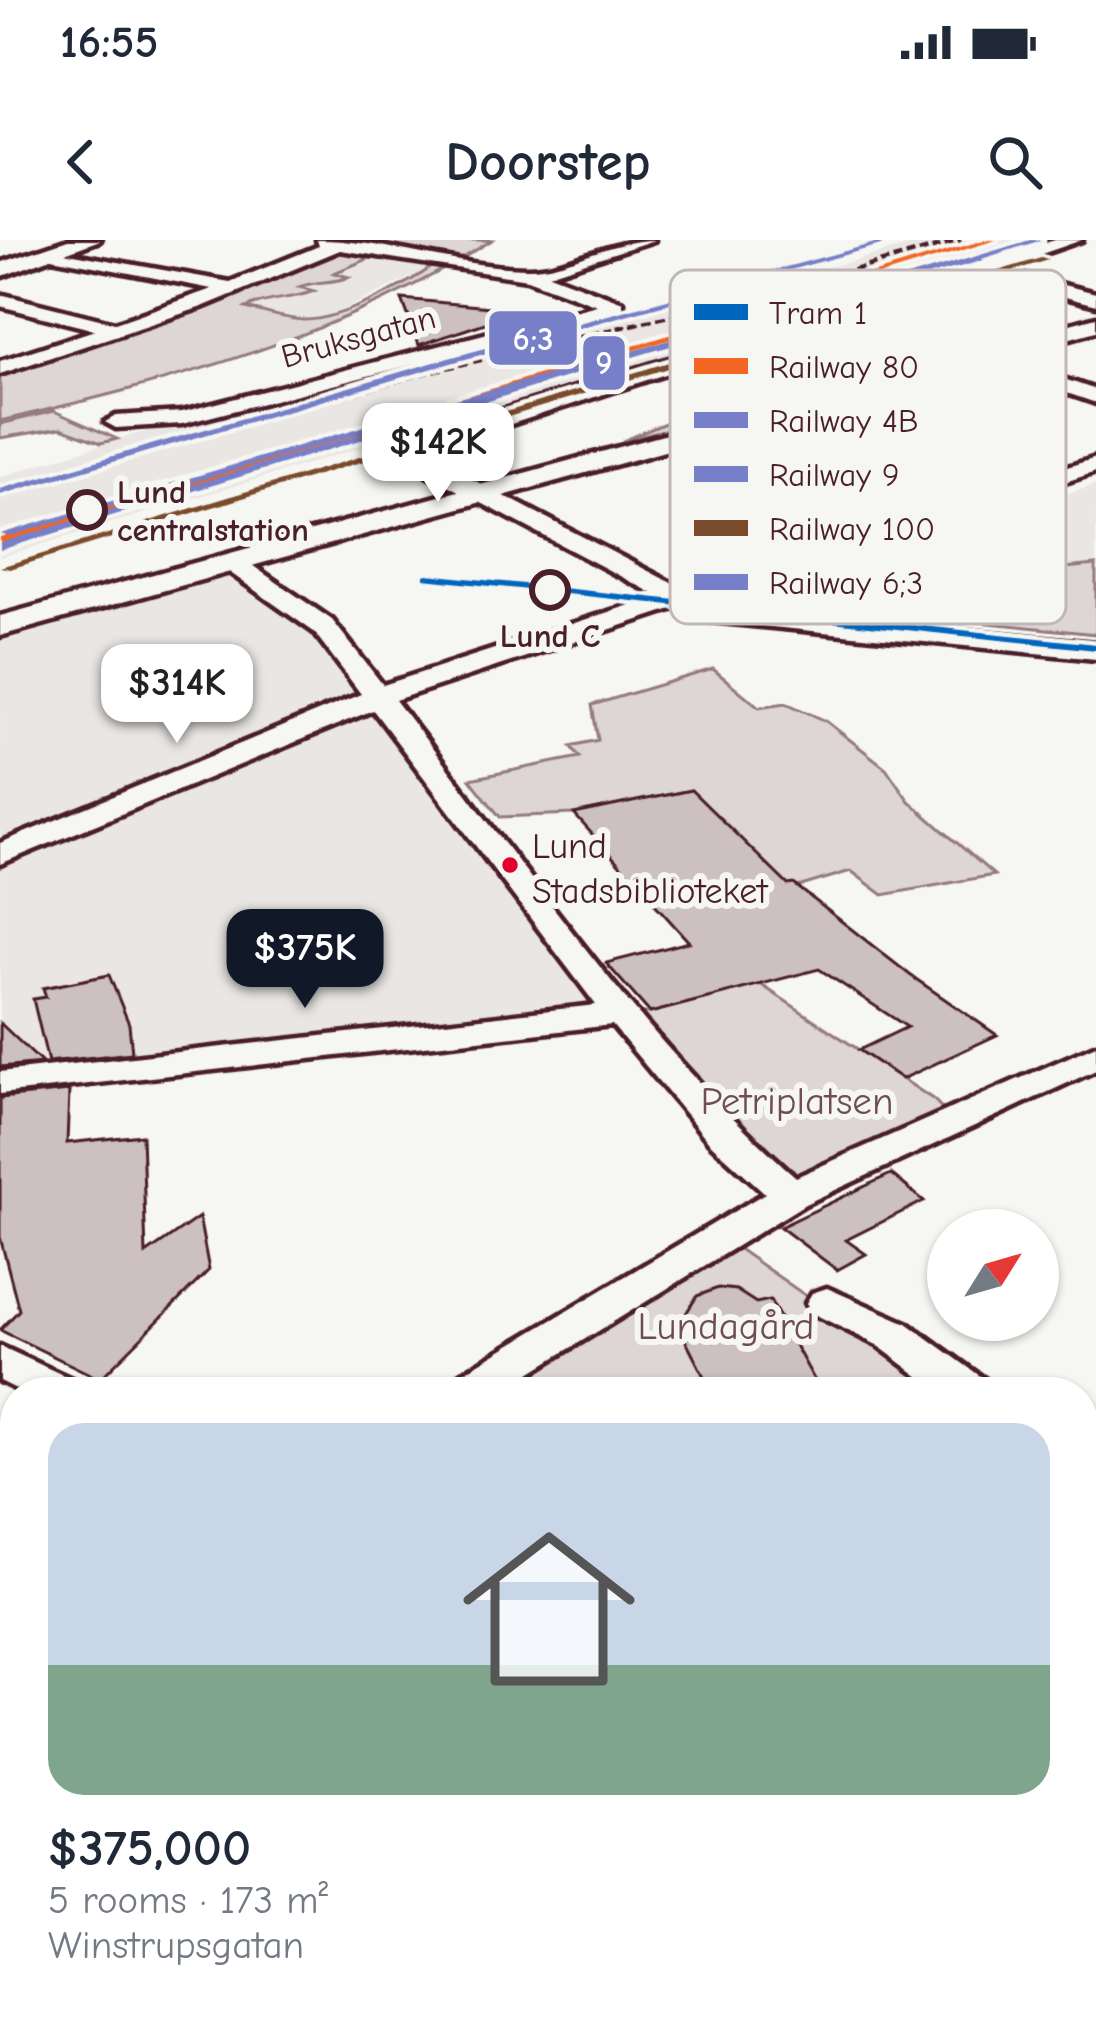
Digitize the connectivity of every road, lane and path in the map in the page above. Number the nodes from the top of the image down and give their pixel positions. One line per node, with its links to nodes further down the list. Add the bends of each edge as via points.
1 (89, 240): 6 (street)
2 (312, 240): 5 (street)
3 (645, 240): 9 (street)
4 (1073, 240): 8 (street)
5 (344, 242): 9 (street); 10 (street)
6 (52, 253): 7 (street); 10 (street)
7 (1, 269)
8 (979, 270)
9 (531, 274): 21 (street, Bruksgatan, via 616,307 182,418)
10 (233, 288): 15 (street)
11 (1066, 292): 12 (street)
12 (1096, 299)
13 (0, 300): 15 (street)
14 (1096, 324): 16 (street)
15 (118, 330): 18 (street)
16 (1066, 332)
17 (670, 366): 25 (street, via 404,452)
18 (0, 368)
19 (1066, 387): 20 (street)
20 (1096, 397)
21 (116, 422)
22 (670, 440): 25 (street)
23 (1096, 465): 24 (street)
24 (1066, 474)
25 (482, 493): 26 (street); 27 (street)
26 (231, 562): 30 (street); 32 (street, via 317,620)
27 (670, 589)
28 (670, 602): 32 (street)
29 (793, 624): 31 (street)
30 (0, 626)
31 (1096, 651)
32 (379, 698): 33 (street); 34 (street)
33 (0, 854)
34 (622, 1013): 36 (street); 37 (street, via 724,1134)
35 (1096, 1056): 37 (street)
36 (0, 1084)
37 (791, 1196): 41 (street)
38 (827, 1303): 42 (street, via 892,1334)
39 (0, 1362): 40 (street)
40 (30, 1377)
41 (490, 1377)
42 (951, 1377)

